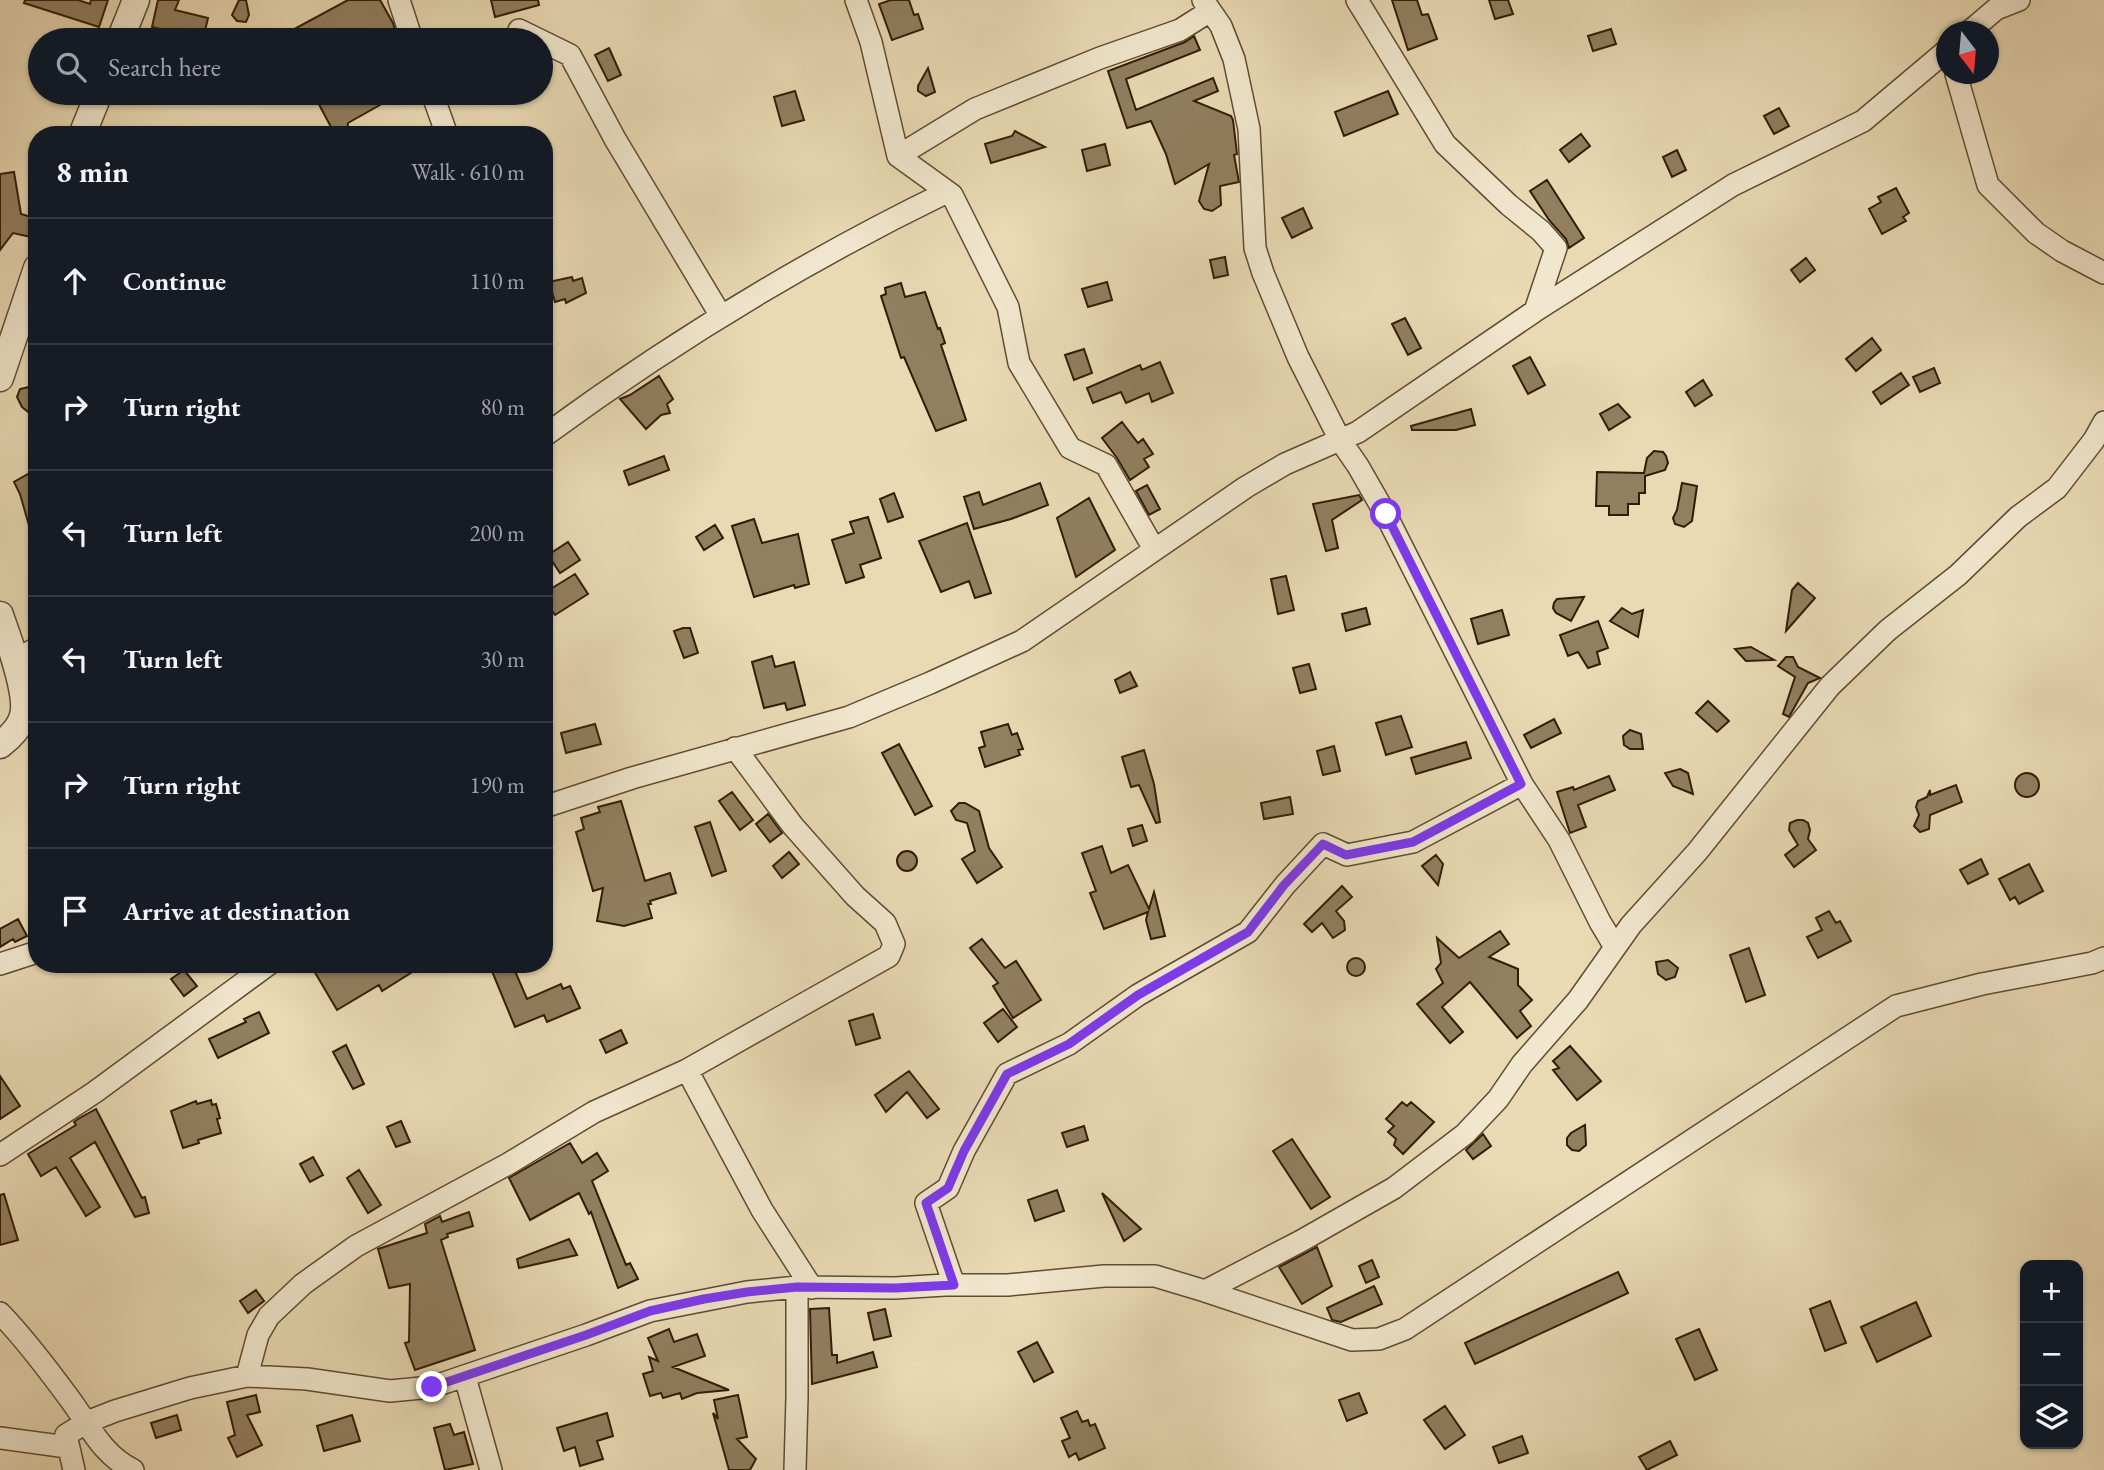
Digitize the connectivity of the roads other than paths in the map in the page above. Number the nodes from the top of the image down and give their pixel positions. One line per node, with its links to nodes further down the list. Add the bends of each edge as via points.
1 (136, 0): 8 (street)
2 (399, 0): 9 (street)
3 (856, 0): 17 (street, via 871,41)
4 (1357, 0): 21 (street, via 1445,144 1556,248)
5 (2019, 0): 7 (street, via 1996,9)
6 (1207, 6): 17 (street, via 1180,30 975,109); 26 (street, via 1227,39 1245,105 1255,248 1262,273)
7 (1982, 21)
8 (125, 28)
9 (408, 28)
10 (553, 47): 22 (street, via 570,55)
11 (1936, 60): 21 (street, via 1863,121 1733,185)
12 (1959, 84): 19 (street, via 1988,185 2036,233)
13 (94, 105): 15 (street)
14 (436, 105): 16 (street)
15 (86, 126)
16 (444, 126)
17 (898, 156): 18 (street)
18 (947, 191): 22 (street, via 820,256); 27 (street, via 1008,307 1019,363 1070,448 1106,464)
19 (2104, 273)
20 (28, 295): 23 (street)
21 (1535, 311): 26 (street)
22 (721, 316): 25 (street)
23 (0, 378)
24 (2104, 422): 34 (street, via 2057,488 1888,630 1830,686)
25 (553, 429)
26 (1340, 440): 27 (street, via 1285,464); 32 (street, via 1386,514)
27 (1154, 549): 31 (street, via 1022,641 849,717)
28 (0, 615): 29 (street)
29 (26, 654): 30 (street, via 24,713 15,731)
30 (0, 744)
31 (735, 748): 33 (street); 39 (street, via 793,826 885,923 894,944 881,962)
32 (1521, 784): 34 (street, via 1559,840); 41 (street, via 1413,842 1346,855 1323,844 1248,932 1138,995 1069,1044 1007,1074 948,1188 926,1203)
33 (553, 804)
34 (1615, 947): 43 (street, via 1578,1000 1465,1134 1394,1188)
35 (28, 954): 37 (street)
36 (2104, 958): 43 (street, via 1896,1006 1405,1329 1379,1339 1352,1340)
37 (0, 964)
38 (257, 973): 40 (street)
39 (687, 1070): 42 (street); 45 (street, via 594,1112 326,1266 269,1316 258,1335)
40 (0, 1155)
41 (954, 1285): 42 (street); 43 (street, via 1155,1276)
42 (804, 1288): 46 (street, via 747,1292 650,1311); 53 (street)
43 (1205, 1291)
44 (0, 1312): 47 (street)
45 (247, 1376): 46 (street, via 390,1391 432,1387); 47 (street, via 190,1388)
46 (465, 1377): 52 (street)
47 (87, 1422): 49 (street, via 66,1435); 51 (street, via 105,1451)
48 (0, 1438): 49 (street)
49 (67, 1447): 50 (street)
50 (74, 1470)
51 (134, 1470)
52 (491, 1470)
53 (795, 1470)

